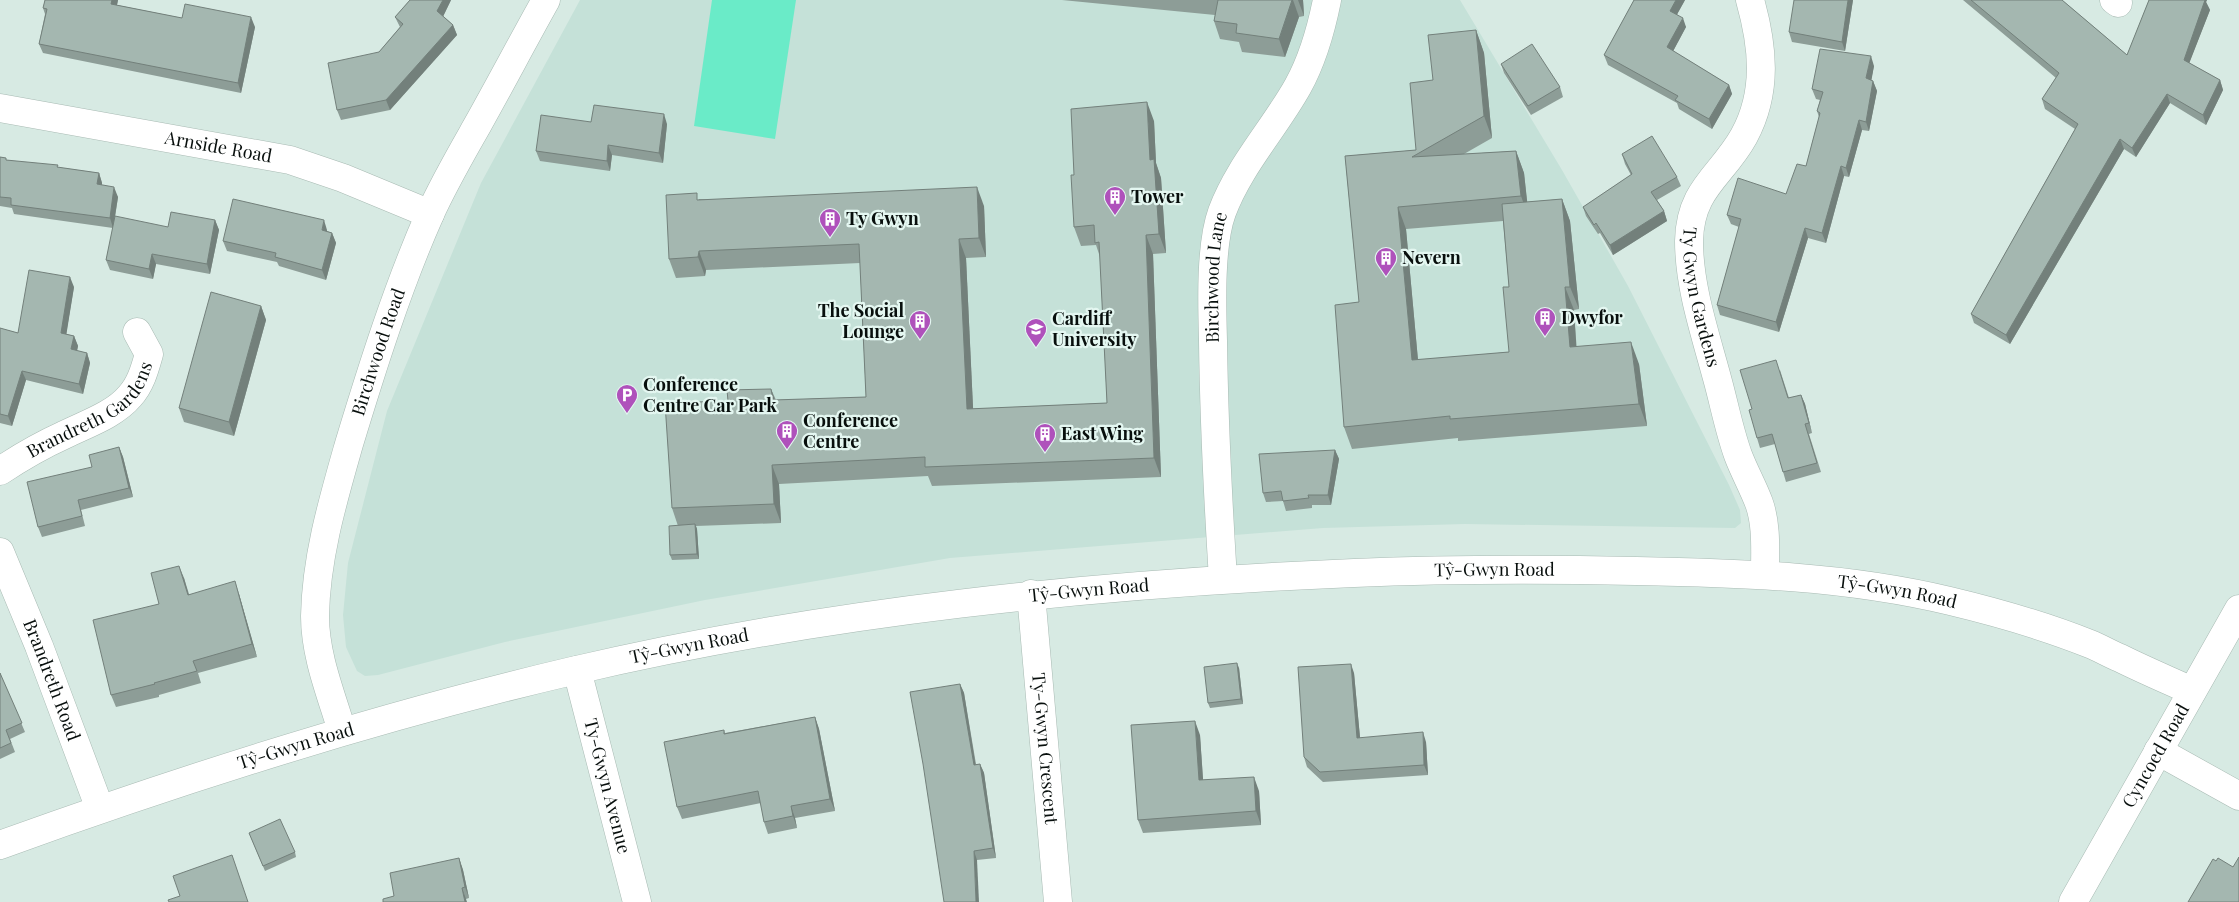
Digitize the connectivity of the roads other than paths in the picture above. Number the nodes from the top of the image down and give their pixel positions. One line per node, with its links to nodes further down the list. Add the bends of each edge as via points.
1 (546, 0): 5 (street, Birchwood Road)
2 (1327, 0): 10 (street, Birchwood Lane, via 1311,58 1298,86 1244,169 1221,215 1212,303)
3 (1750, 0): 9 (street, Ty Gwyn Gardens, via 1761,46 1759,94 1744,137 1702,191 1694,207 1689,239 1699,312 1737,454 1760,505)
4 (0, 108): 5 (street, Arnside Road, via 290,160)
5 (430, 214): 15 (street, Birchwood Road, via 405,275 356,420 322,552 315,618 318,646)
6 (138, 332): 7 (street, Brandreth Gardens, via 149,354 143,375 131,395 118,408 31,451)
7 (0, 471)
8 (0, 552): 18 (street, Brandreth Road)
9 (1765, 575): 10 (street, Tŷ-Gwyn Road, via 1486,568); 14 (street, Tŷ-Gwyn Road, via 1845,581 1900,590 2002,615 2092,644)
10 (1223, 579): 11 (street, Tŷ-Gwyn Road)
11 (1030, 594): 13 (street, Tŷ-Gwyn Road, via 805,626); 21 (street, Ty-Gwyn Crescent)
12 (2239, 610): 14 (street, Cyncoed Road)
13 (577, 670): 15 (street, Tŷ-Gwyn Road); 20 (street, Ty-Gwyn Avenue)
14 (2192, 691): 16 (street, Cyncoed Road)
15 (342, 731): 18 (street, Tŷ-Gwyn Road)
16 (2158, 751): 17 (street); 22 (street, Cyncoed Road)
17 (2239, 796)
18 (100, 809): 19 (street, Tŷ-Gwyn Road)
19 (0, 845)
20 (637, 902)
21 (1058, 902)
22 (2073, 902)

